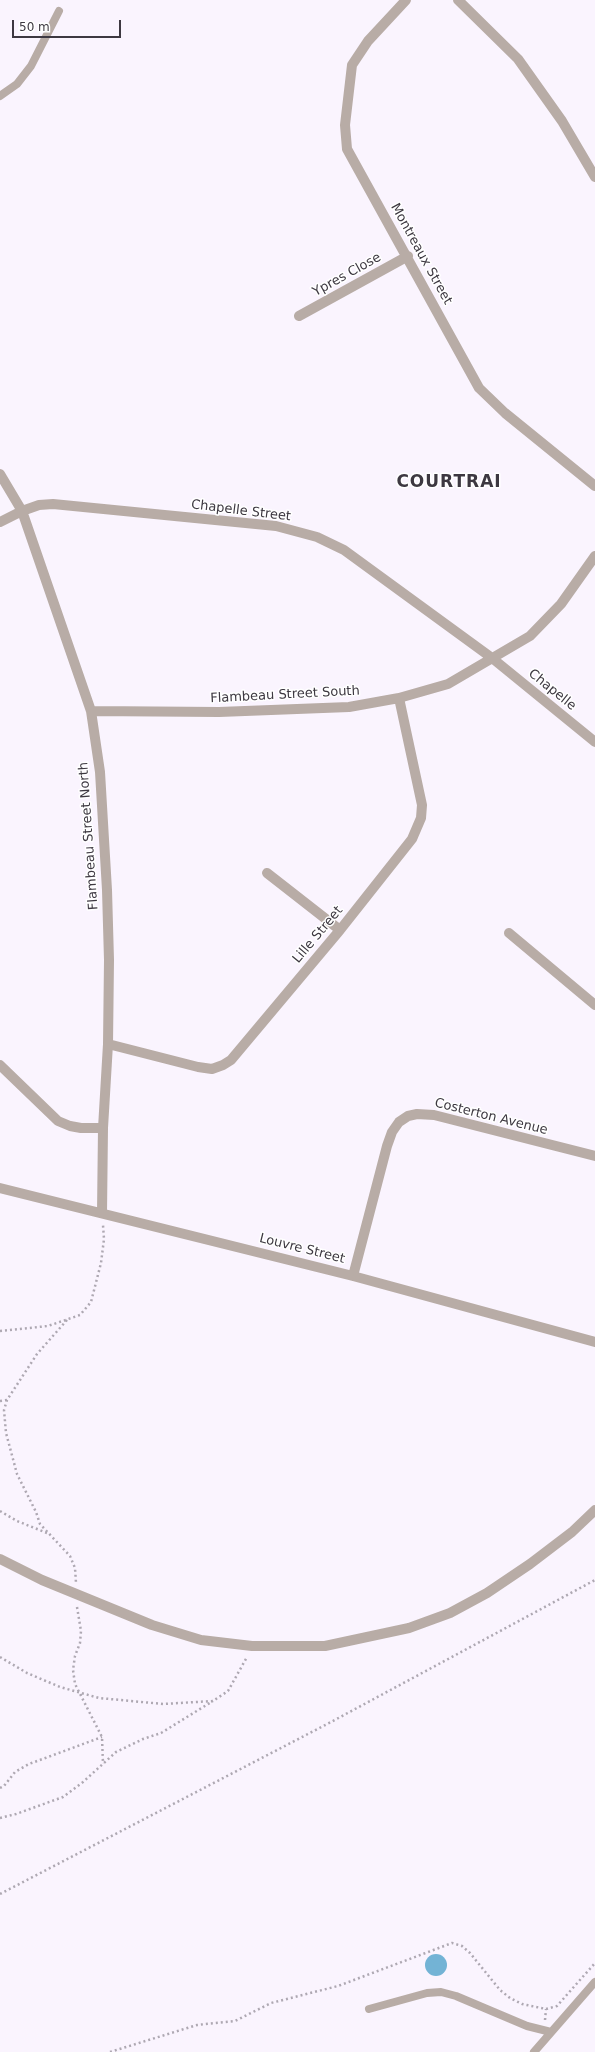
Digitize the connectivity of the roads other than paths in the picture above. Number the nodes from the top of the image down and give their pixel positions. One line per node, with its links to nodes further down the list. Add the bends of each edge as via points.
1 (406, 0): 6 (street, Montreaux Street, via 355,59 350,73 345,125 347,149)
2 (458, 0): 5 (street, via 518,59 562,121)
3 (59, 11): 4 (lane, via 31,66 17,84)
4 (0, 96)
5 (595, 177)
6 (408, 256): 7 (street, Ypres Close); 9 (street, Montreaux Street, via 479,388 505,413)
7 (299, 316)
8 (0, 474): 10 (street, Flambeau Street North)
9 (595, 486)
10 (22, 511): 11 (street, Chapelle Street); 13 (street, Chapelle Street, via 45,504 65,505 276,526 317,537 344,550); 15 (street, Flambeau Street North)
11 (0, 522)
12 (595, 556): 13 (street, Flambeau Street South, via 561,604 530,636)
13 (492, 658): 14 (street, Flambeau Street South, via 448,684); 16 (street, Chapelle)
14 (399, 698): 15 (street, Flambeau Street South, via 349,707 219,712); 18 (street, Lille Street, via 422,805 421,818 412,839)
15 (91, 711): 21 (street, Flambeau Street North, via 100,772 107,882)
16 (595, 742)
17 (267, 873): 18 (street)
18 (340, 930): 21 (street, Lille Street, via 231,1060 223,1065 212,1069 198,1067)
19 (509, 933): 20 (street)
20 (595, 1005)
21 (108, 1044): 23 (street, Flambeau Street North)
22 (0, 1065): 23 (street, via 58,1121 81,1128)
23 (103, 1128): 26 (street, Flambeau Street North)
24 (595, 1156): 27 (street, Costerton Avenue, via 434,1115 408,1116 399,1122 392,1132 387,1146)
25 (0, 1188): 26 (street, Louvre Street)
26 (102, 1213): 27 (street, Louvre Street)
27 (353, 1276): 28 (street, Louvre Street)
28 (595, 1342)
29 (595, 1510): 30 (street, via 572,1532 530,1564 487,1593 450,1613 409,1628 325,1646 252,1646 201,1640 152,1625 42,1580)
30 (0, 1559)
31 (595, 1982): 33 (lane)
32 (369, 2009): 33 (lane, via 427,1993 441,1992 467,2000 527,2026)
33 (551, 2032): 34 (lane)
34 (534, 2052)

